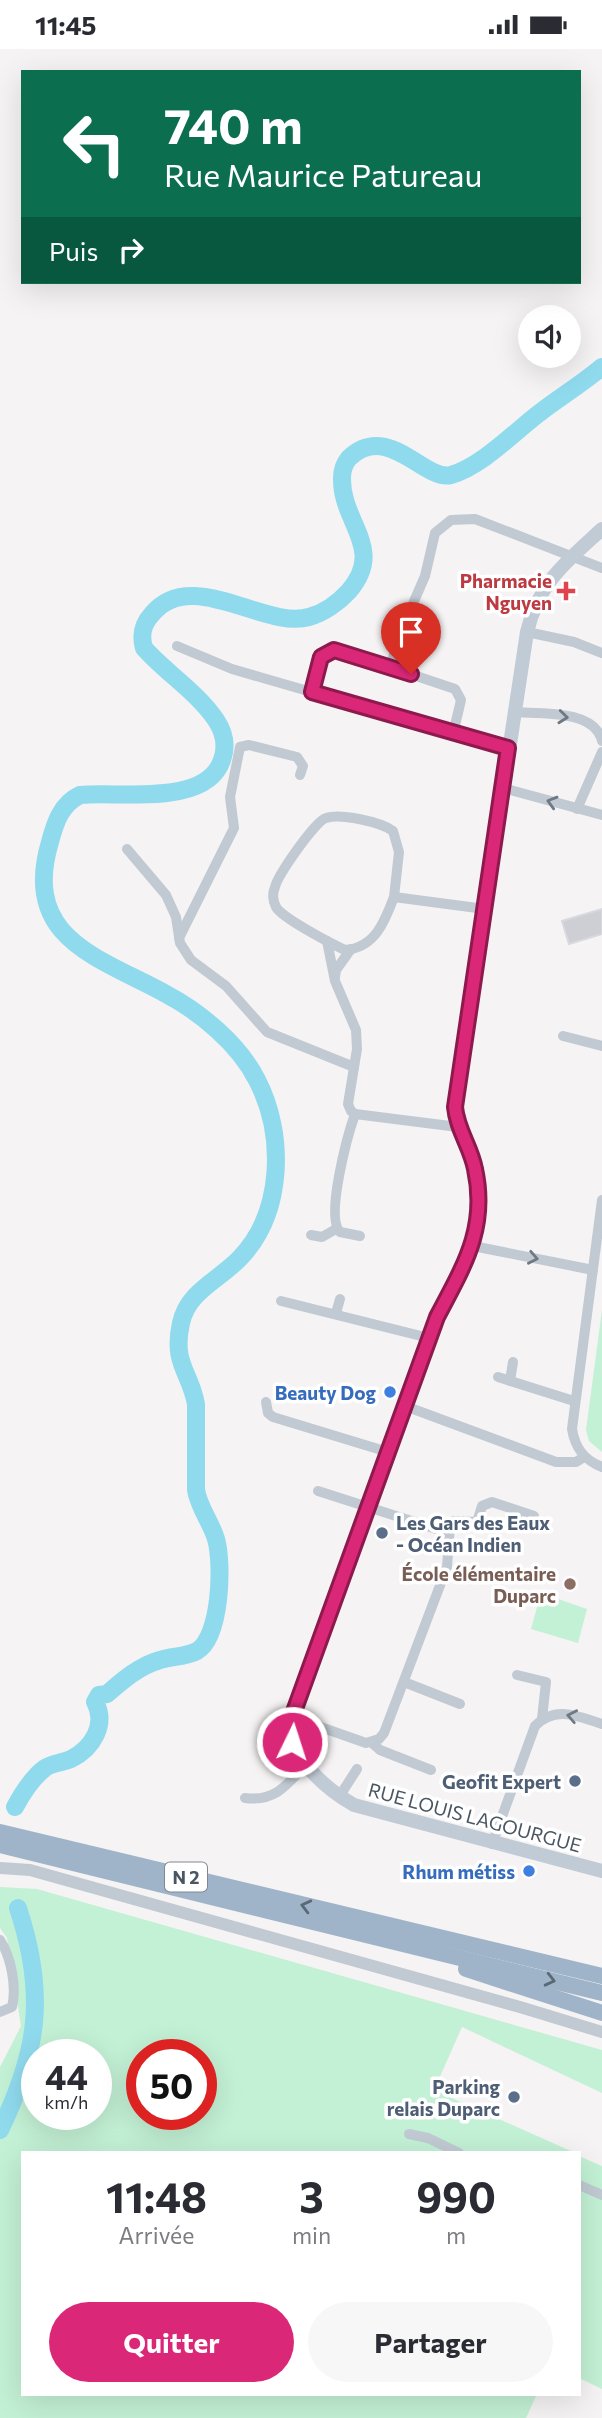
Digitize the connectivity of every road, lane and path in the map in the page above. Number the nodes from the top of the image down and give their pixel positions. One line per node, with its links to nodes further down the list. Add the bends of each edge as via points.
1 (602, 529): 2 (main road, RUE LOUIS LAGOURGUE)
2 (570, 557): 3 (street); 4 (street, via 475,519 452,520 435,533 425,576); 5 (main road, RUE LOUIS LAGOURGUE, via 538,599)
3 (602, 568)
4 (405, 622)
5 (527, 632): 8 (street); 11 (main road, RUE LOUIS LAGOURGUE)
6 (400, 636): 9 (street)
7 (177, 646): 10 (street, via 232,669)
8 (602, 653)
9 (390, 667): 10 (street, via 339,650 329,651 321,657); 12 (street, via 458,692 461,700)
10 (312, 692): 12 (street)
11 (514, 712): 13 (street, one-way to 13, via 583,720 593,725); 14 (main road, RUE LOUIS LAGOURGUE)
12 (453, 734): 14 (street)
13 (602, 741)
14 (508, 748): 17 (main road, RUE LOUIS LAGOURGUE)
15 (602, 752): 18 (street)
16 (300, 775): 23 (street, via 303,766 297,757 249,745 240,747 230,797 234,828)
17 (503, 788): 18 (street, one-way to 17); 22 (main road, RUE LOUIS LAGOURGUE)
18 (577, 809): 19 (street)
19 (602, 815)
20 (127, 849): 23 (street, via 166,895)
21 (394, 897): 22 (street); 24 (street, via 399,852 393,831 386,825 343,817 321,820 276,882 273,898 279,912); 25 (street, via 376,935)
22 (485, 909): 31 (main road, RUE LOUIS LAGOURGUE, via 455,1107)
23 (179, 939): 29 (street, via 186,955 226,986 267,1032)
24 (327, 941): 25 (street); 26 (street)
25 (351, 949): 26 (street, via 336,970)
26 (335, 981): 29 (street, via 356,1030)
27 (563, 1036): 28 (street)
28 (602, 1046)
29 (354, 1067): 30 (street, via 348,1104)
30 (355, 1114): 31 (street); 33 (street, via 342,1159)
31 (458, 1127): 36 (main road, RUE LOUIS LAGOURGUE, via 476,1171 478,1220)
32 (602, 1200): 37 (street)
33 (337, 1229): 34 (street, via 327,1236); 35 (street)
34 (311, 1235)
35 (360, 1236)
36 (473, 1246): 37 (street, one-way to 37); 41 (main road, RUE LOUIS LAGOURGUE)
37 (593, 1270): 45 (street)
38 (340, 1299): 40 (street)
39 (281, 1301): 40 (street)
40 (336, 1313): 41 (street)
41 (429, 1338): 47 (main road, RUE LOUIS LAGOURGUE)
42 (513, 1362): 44 (street)
43 (498, 1377): 44 (street)
44 (510, 1381): 45 (street)
45 (574, 1401): 49 (street, via 573,1437)
46 (266, 1402): 48 (street, via 272,1417)
47 (405, 1406): 48 (main road, RUE LOUIS LAGOURGUE); 49 (street, via 556,1462 576,1462)
48 (388, 1452): 52 (main road, RUE LOUIS LAGOURGUE)
49 (584, 1457): 50 (street)
50 (602, 1467)
51 (318, 1491): 52 (street)
52 (369, 1507): 54 (street); 58 (main road, RUE LOUIS LAGOURGUE)
53 (534, 1516): 54 (street, via 488,1503 482,1506 477,1522 454,1521)
54 (449, 1533): 56 (street, via 447,1567)
55 (517, 1675): 59 (street, via 546,1682)
56 (404, 1682): 57 (street); 61 (street, via 384,1733)
57 (460, 1704)
58 (292, 1717): 61 (street); 62 (main road, RUE LOUIS LAGOURGUE, via 292,1742)
59 (542, 1719): 60 (street, one-way to 59, via 563,1713); 68 (street, via 528,1743)
60 (602, 1724)
61 (372, 1743): 64 (street)
62 (306, 1764): 65 (main road, RUE LOUIS LAGOURGUE); 66 (street, via 275,1796)
63 (357, 1769): 65 (street, RUE LOUIS LAGOURGUE)
64 (431, 1770)
65 (339, 1797): 68 (main road, RUE LOUIS LAGOURGUE, via 375,1812)
66 (244, 1798)
67 (0, 1832): 73 (highway, N 2, one-way to 67)
68 (492, 1844): 71 (main road, RUE LOUIS LAGOURGUE)
69 (0, 1845): 72 (highway, N 2)
70 (0, 1868): 80 (street, via 30,1871)
71 (602, 1871)
72 (317, 1922): 77 (highway, N 2, one-way to 77); 79 (highway)
73 (372, 1922): 75 (highway); 76 (highway, N 2)
74 (0, 1940): 78 (street, via 9,1961 13,1994 12,2007)
75 (602, 1966)
76 (602, 1976)
77 (602, 1993)
78 (0, 2012)
79 (602, 2013)
80 (602, 2032)
81 (409, 2134): 82 (street)
82 (455, 2151)
83 (581, 2186): 84 (street)
84 (602, 2195)

